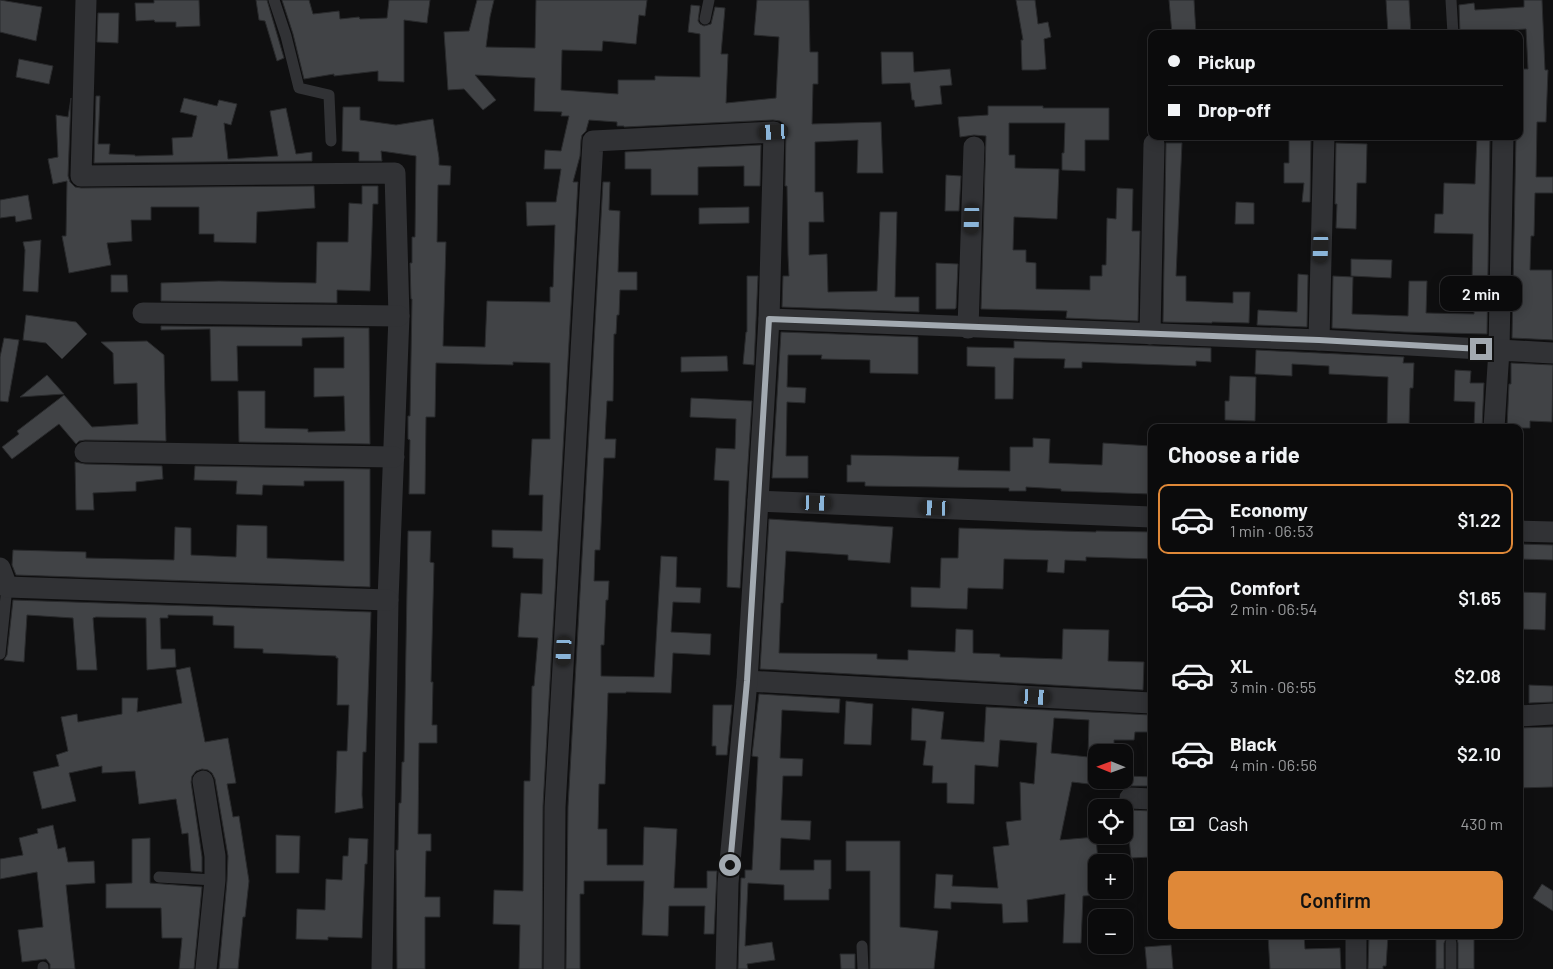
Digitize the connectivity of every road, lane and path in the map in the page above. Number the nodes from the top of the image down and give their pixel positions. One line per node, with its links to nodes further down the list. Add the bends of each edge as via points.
1 (86, 0): 13 (street, via 81,176 396,173)
2 (274, 0): 9 (lane, via 299,88 329,95)
3 (708, 0): 5 (lane)
4 (1451, 0): 6 (lane)
5 (705, 19)
6 (1453, 30)
7 (1324, 140): 17 (street)
8 (1503, 140): 18 (street)
9 (331, 141)
10 (1154, 144): 16 (street)
11 (974, 147): 15 (street)
12 (143, 313): 13 (street)
13 (399, 316): 22 (street)
14 (769, 319): 15 (street); 23 (street); 44 (street, via 774,132 593,141 555,807)
15 (968, 328): 16 (street)
16 (1150, 334): 17 (street)
17 (1319, 340): 18 (street)
18 (1499, 350): 19 (street); 20 (street)
19 (1553, 353)
20 (1494, 424)
21 (85, 452): 22 (street)
22 (394, 457): 28 (street)
23 (758, 501): 24 (street); 30 (street)
24 (1148, 517)
25 (1523, 531): 26 (street)
26 (1553, 532)
27 (4, 577): 28 (street); 29 (lane)
28 (388, 600): 43 (street)
29 (0, 654)
30 (747, 681): 31 (street); 45 (street, via 728,883)
31 (1148, 703)
32 (1553, 714): 33 (street)
33 (1523, 716)
34 (203, 781): 38 (street, via 215,856)
35 (1130, 798): 36 (street)
36 (1148, 799)
37 (159, 877): 38 (lane)
38 (215, 880): 42 (street)
39 (1356, 939): 47 (street)
40 (1451, 943): 48 (lane)
41 (862, 946): 46 (lane)
42 (206, 969)
43 (382, 969)
44 (554, 969)
45 (726, 969)
46 (863, 969)
47 (1356, 969)
48 (1452, 969)

